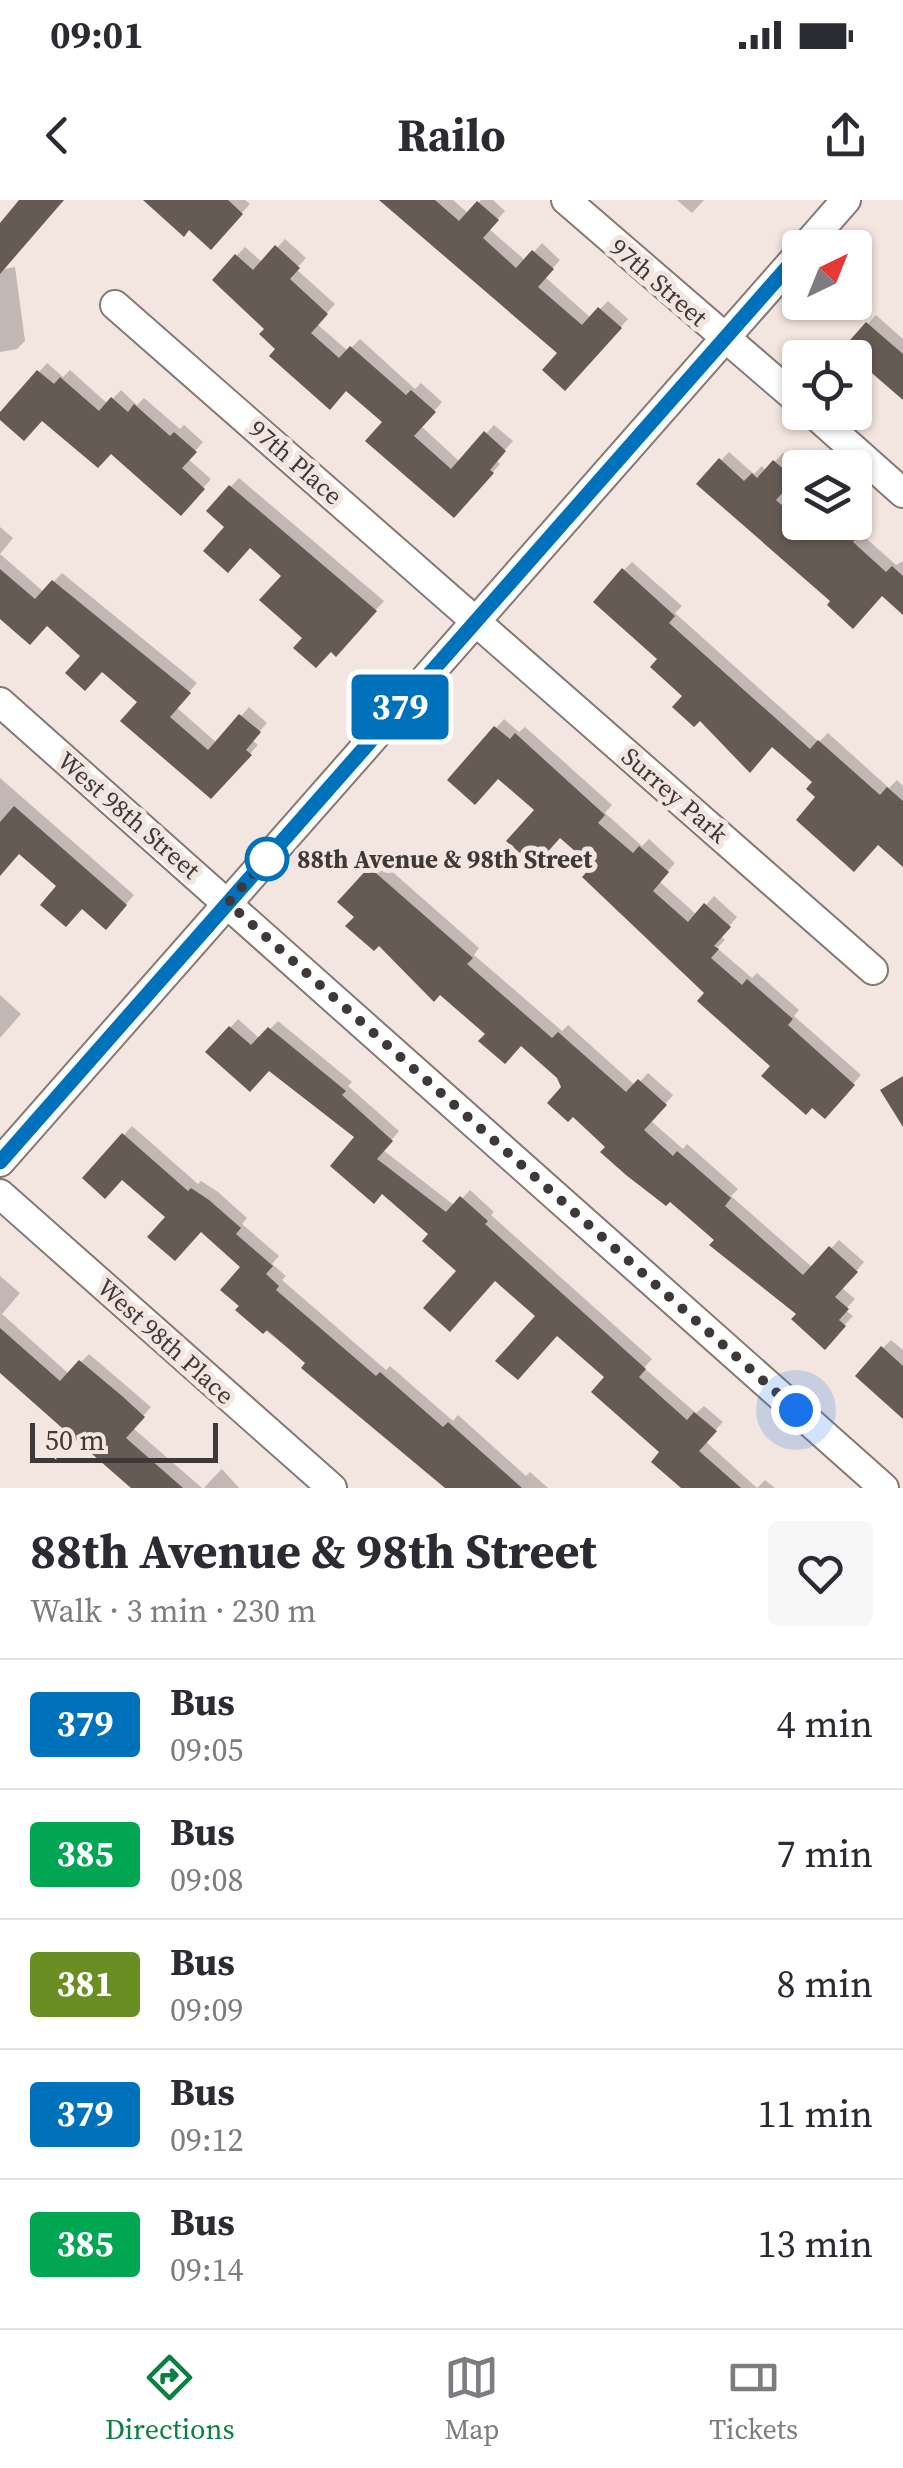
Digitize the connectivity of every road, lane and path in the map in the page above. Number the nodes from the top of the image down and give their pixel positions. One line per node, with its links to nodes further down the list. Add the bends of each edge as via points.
1 (566, 200): 6 (street, 97th Street)
2 (846, 200): 3 (street)
3 (820, 230)
4 (782, 273): 6 (street)
5 (115, 305): 10 (street, 97th Place)
6 (724, 339): 7 (street, 97th Street); 10 (street)
7 (782, 387)
8 (832, 430): 9 (street)
9 (903, 493)
10 (477, 620): 12 (street); 13 (street, Surrey Park)
11 (0, 702): 12 (street, West 98th Street)
12 (228, 903): 14 (street); 17 (street, West 98th Street)
13 (873, 970)
14 (0, 1162)
15 (0, 1194): 16 (street, West 98th Place)
16 (332, 1488)
17 (884, 1488)

